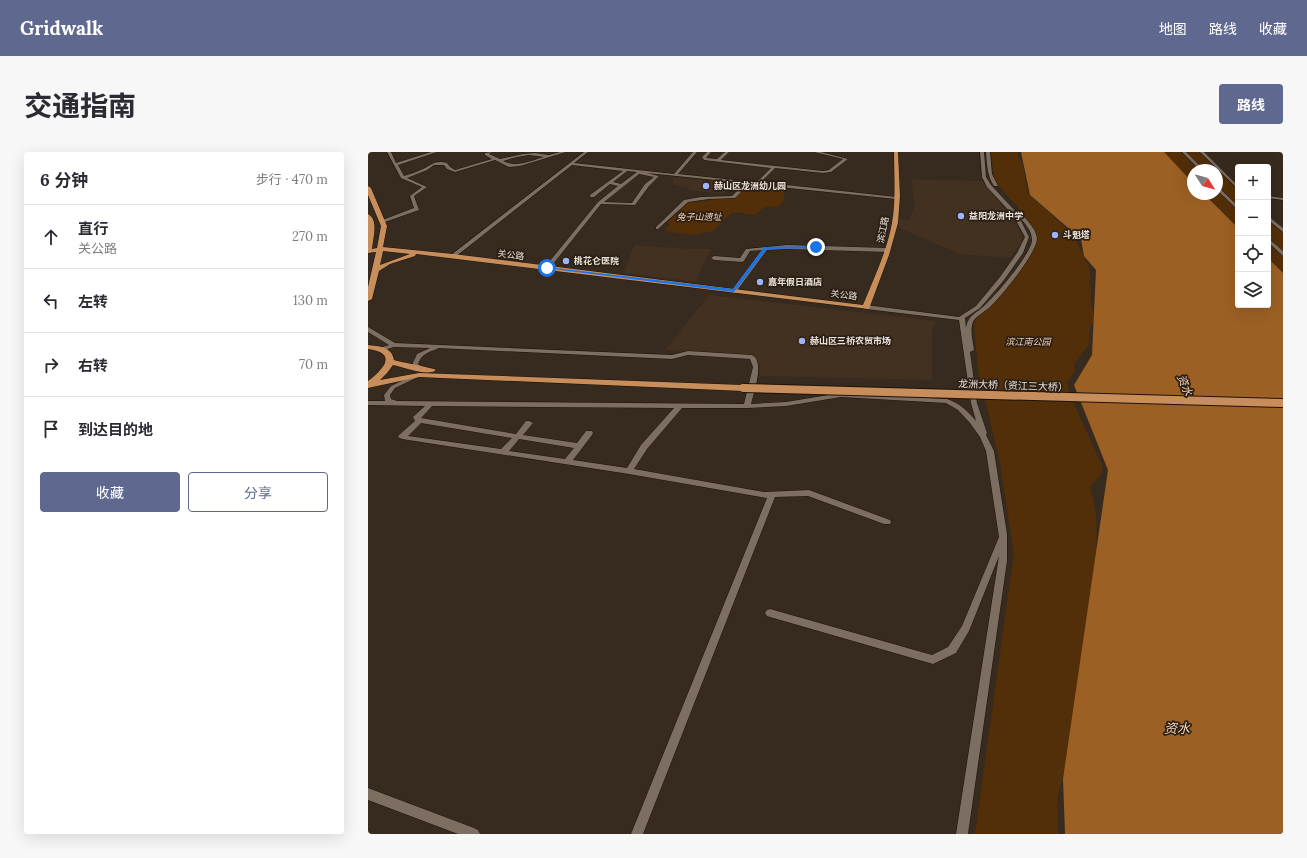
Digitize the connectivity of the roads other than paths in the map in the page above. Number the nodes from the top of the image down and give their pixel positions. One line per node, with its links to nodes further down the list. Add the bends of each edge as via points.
1 (389, 152): 18 (street)
2 (435, 152): 18 (street)
3 (490, 152): 16 (street, via 486,154)
4 (564, 152): 15 (street)
5 (586, 152): 19 (street)
6 (695, 152): 23 (street)
7 (709, 152): 17 (street, via 705,159)
8 (727, 152): 17 (street)
9 (816, 152): 21 (street, via 846,159 823,172)
10 (896, 152): 34 (main road, 滨江路)
11 (982, 152): 58 (street, via 984,177 1015,214 1027,237 1017,258 983,301)
12 (988, 152): 66 (street, via 992,180 1031,228 1034,242 1026,258 987,307 973,317 970,323)
13 (1184, 152): 20 (street)
14 (1202, 152): 29 (street)
15 (547, 156): 16 (street, via 522,153); 16 (street, via 513,166)
16 (497, 160): 24 (street, via 455,171 446,164 437,163)
17 (717, 161): 21 (street)
18 (396, 164): 24 (street)
19 (570, 164): 22 (street); 51 (street)
20 (1196, 164)
21 (777, 168): 25 (street, via 761,180); 28 (street, via 767,181)
22 (626, 170): 23 (street); 26 (street)
23 (675, 175): 25 (street)
24 (404, 178): 40 (street, via 424,187 412,196 417,209)
25 (749, 183): 28 (street); 42 (street, via 733,197 687,201)
26 (609, 184): 27 (street); 32 (street)
27 (622, 185): 36 (street); 36 (street, via 638,174 657,176 633,204)
28 (770, 185): 34 (street)
29 (1235, 185)
30 (368, 188): 40 (main road)
31 (1223, 193): 37 (street)
32 (592, 196)
33 (1271, 197): 35 (street)
34 (896, 198): 47 (main road, 滨江路, via 895,223)
35 (1283, 199)
36 (600, 203): 53 (street)
37 (1235, 206)
38 (368, 218): 41 (main road)
39 (1271, 220): 43 (street)
40 (382, 222): 46 (main road, via 384,226)
41 (370, 226): 48 (main road)
42 (658, 228)
43 (1283, 231)
44 (1271, 242): 50 (street)
45 (766, 248): 47 (street); 52 (street, via 748,250 742,260); 55 (street)
46 (380, 249): 48 (main road, 关公路); 49 (main road, 关公路); 54 (main road)
47 (888, 250): 57 (main road, 滨江路)
48 (368, 251)
49 (421, 253): 51 (main road, 关公路); 54 (main road, via 388,263)
50 (1283, 254)
51 (453, 256): 53 (main road, 关公路)
52 (714, 258)
53 (547, 268): 55 (main road, 关公路)
54 (376, 270): 56 (main road)
55 (734, 291): 57 (main road, 关公路)
56 (368, 299)
57 (866, 307): 58 (street)
58 (962, 319): 80 (street, via 974,403)
59 (368, 329): 61 (street)
60 (368, 337): 63 (main road)
61 (394, 345): 62 (street); 63 (street)
62 (441, 346): 65 (street, via 425,351 416,358 415,365); 75 (street, via 672,357 688,353 752,357 756,367)
63 (374, 347): 64 (main road, via 387,352 391,356)
64 (391, 362): 65 (main road); 67 (main road, via 388,370)
65 (421, 373): 67 (main road); 68 (main road); 71 (street, via 393,386 387,395 388,400)
66 (974, 374)
67 (368, 385)
68 (743, 385): 69 (main road, 龙洲大桥（资江三大桥）); 73 (main road, 龙洲大桥（资江三大桥）, bridge)
69 (1283, 398)
70 (368, 403): 71 (street)
71 (397, 404): 72 (street)
72 (430, 404): 74 (street); 76 (street, via 417,417)
73 (1283, 404)
74 (680, 406): 75 (street); 84 (street, via 644,448)
75 (747, 406): 80 (street, via 786,404 841,395 947,401 961,408)
76 (419, 421): 79 (street); 82 (street, via 402,437)
77 (529, 423): 79 (street)
78 (589, 433): 81 (street)
79 (516, 437): 81 (street); 82 (street)
80 (986, 440): 87 (street)
81 (578, 446): 83 (street)
82 (503, 452): 83 (street)
83 (567, 462): 84 (street)
84 (629, 471): 85 (street, via 764,495)
85 (772, 494): 86 (street, via 809,493); 91 (street)
86 (887, 522)
87 (1003, 534): 88 (street, via 966,628 952,650 933,660); 92 (street, via 1003,561)
88 (770, 613)
89 (368, 794): 90 (street)
90 (474, 834)
91 (637, 834)
92 (962, 834)

